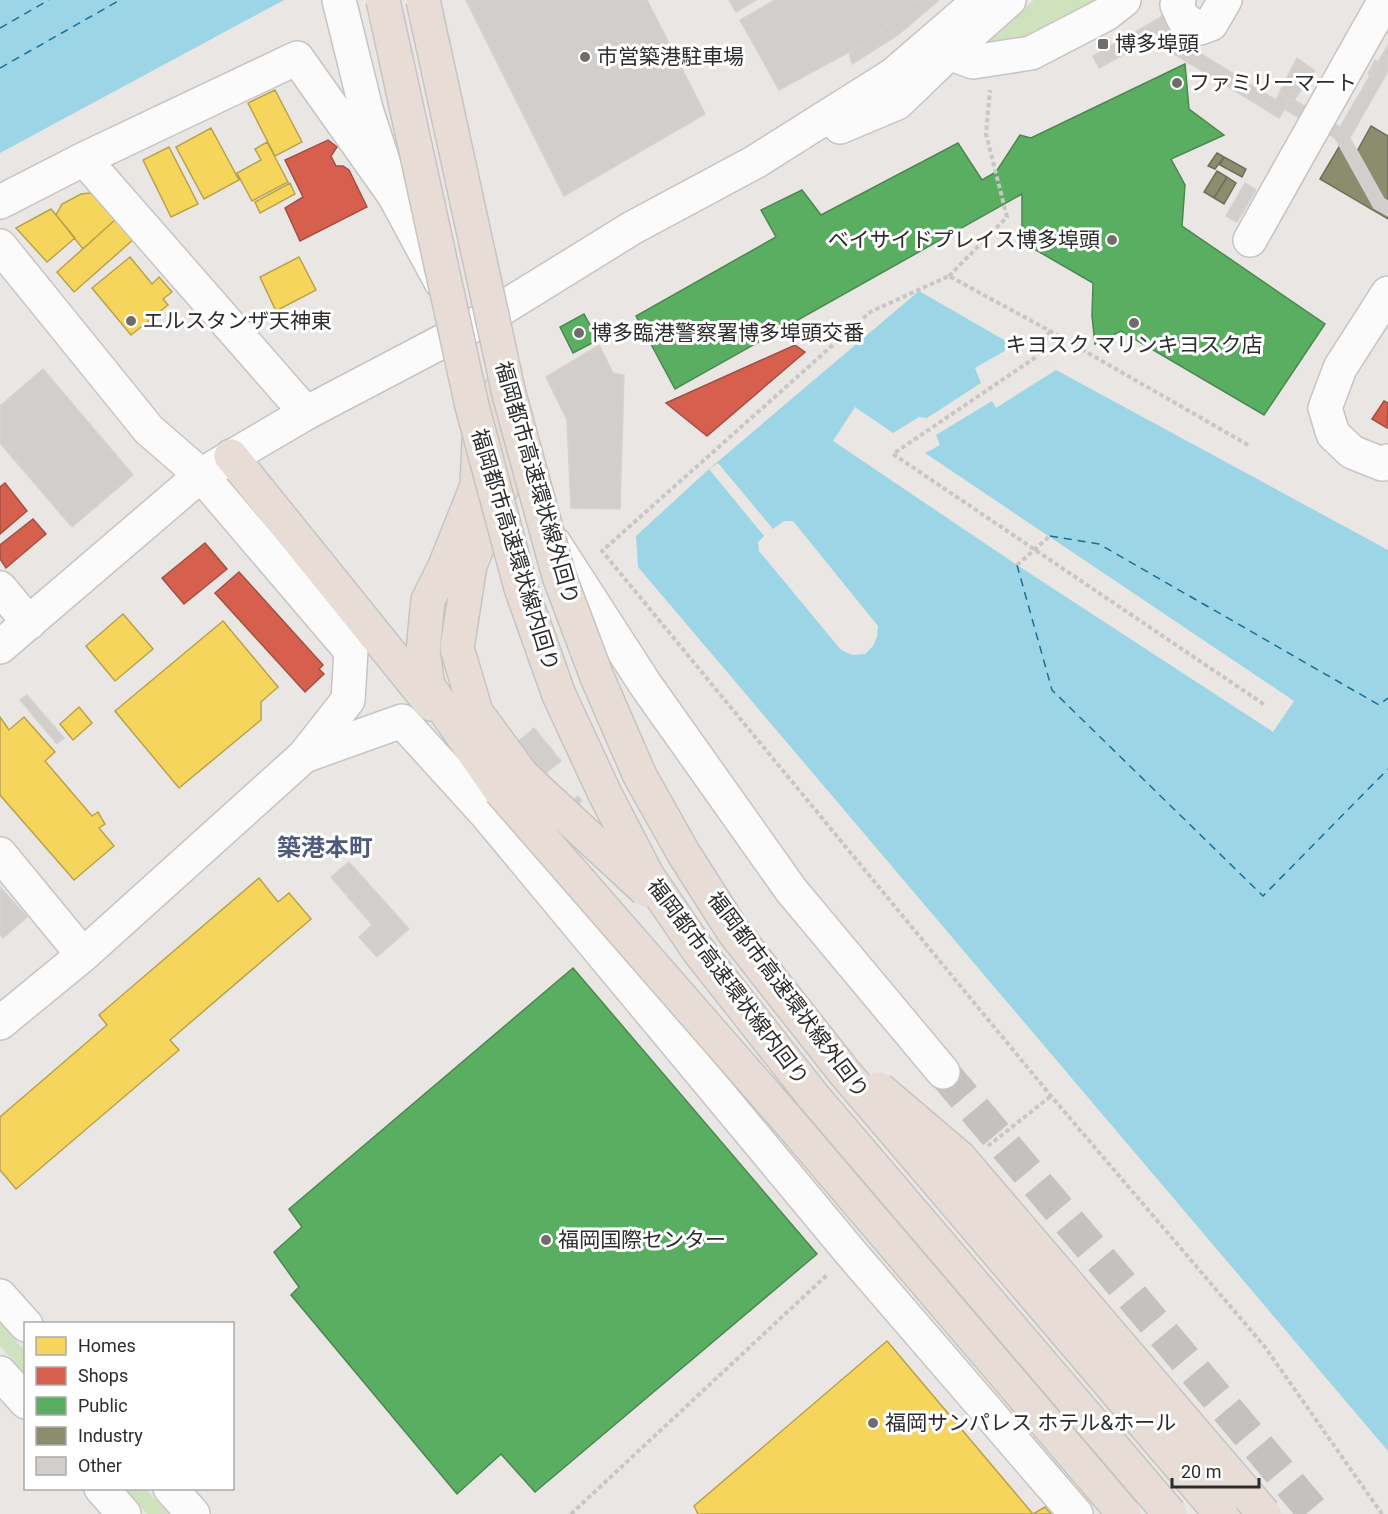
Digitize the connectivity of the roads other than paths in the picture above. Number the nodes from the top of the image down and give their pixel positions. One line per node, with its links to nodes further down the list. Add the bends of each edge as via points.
1 (339, 0): 14 (street, via 366,109)
2 (383, 0): 43 (highway, 福岡都市高速環状線内回り, bridge, via 472,406 521,588 559,695 631,845 698,950 813,1096)
3 (414, 0): 19 (street, via 459,189)
4 (423, 0): 44 (highway, 福岡都市高速環状線外回り, bridge, via 509,394 559,576 640,776 733,931 836,1063)
5 (980, 0): 13 (street, via 893,75)
6 (1010, 0): 11 (street)
7 (1124, 0): 11 (street, via 1106,14 1031,53 972,62)
8 (1179, 0): 9 (street, via 1177,5 1184,20 1200,28 1211,24)
9 (1225, 0)
10 (1385, 0): 16 (street)
11 (948, 53): 13 (street, via 897,103)
12 (84, 159): 14 (street, via 297,58); 15 (street); 20 (street)
13 (755, 162): 19 (street, via 632,228)
14 (394, 195): 19 (street)
15 (0, 202)
16 (1251, 240)
17 (0, 246): 23 (street, via 149,430)
18 (1388, 293): 22 (street, via 1340,368 1325,408 1333,434 1353,452 1382,464)
19 (475, 324): 20 (street); 28 (highway, bridge, via 480,415 477,486 428,600 423,651 428,686); 32 (street, via 555,545 645,684 791,890); 45 (highway, bridge, via 504,408 502,487 470,565 457,648 476,712 522,775 777,1012 890,1097 958,1157)
20 (306, 413): 21 (street)
21 (231, 456): 23 (street); 28 (highway)
22 (1388, 461)
23 (201, 475): 25 (street); 27 (street, via 351,651 348,700)
24 (0, 588): 25 (street)
25 (29, 622): 26 (street)
26 (0, 647)
27 (304, 756): 30 (street); 41 (street, via 402,721 496,825 851,1253)
28 (500, 790): 42 (highway, bridge)
29 (0, 854): 30 (street)
30 (83, 955): 31 (street)
31 (0, 1023)
32 (944, 1072)
33 (0, 1296): 34 (street)
34 (24, 1323)
35 (0, 1373): 36 (street)
36 (24, 1400)
37 (103, 1490): 39 (street)
38 (172, 1490): 40 (street)
39 (124, 1514)
40 (193, 1514)
41 (1076, 1514)
42 (1124, 1514)
43 (1170, 1514)
44 (1221, 1514)
45 (1264, 1514)

